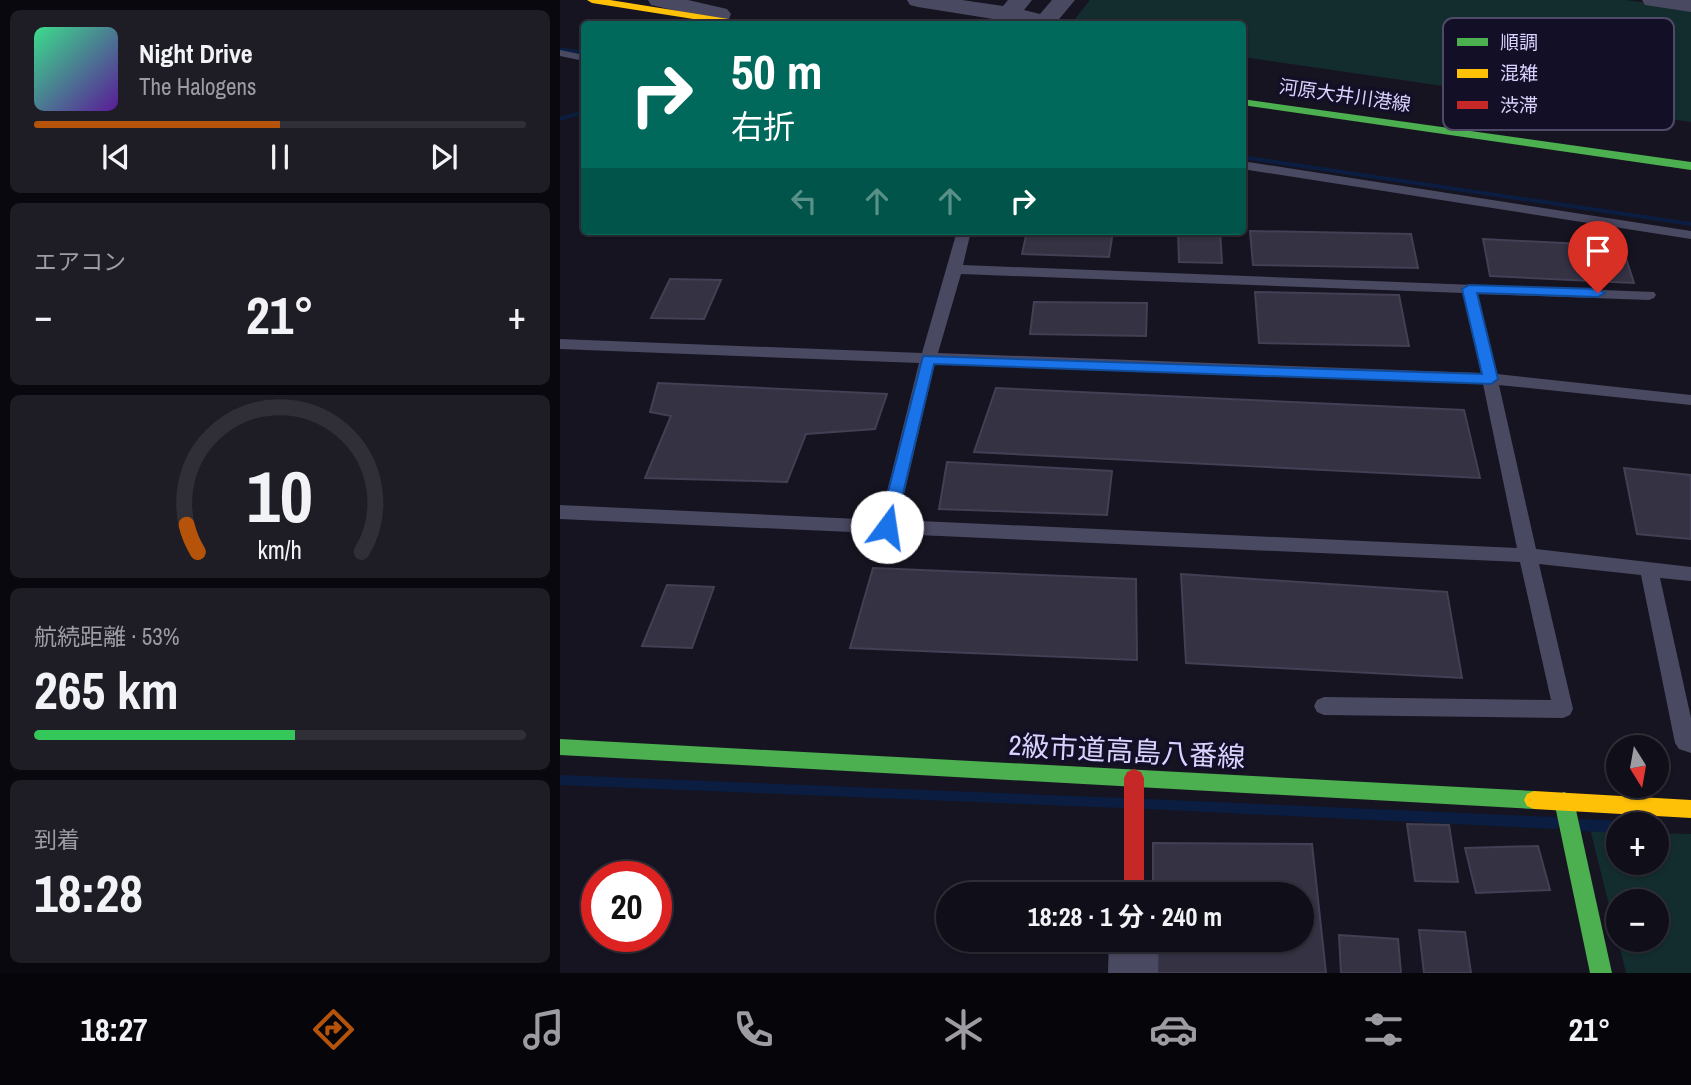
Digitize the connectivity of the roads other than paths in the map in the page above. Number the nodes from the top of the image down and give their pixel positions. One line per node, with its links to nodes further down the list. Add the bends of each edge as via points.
1 (593, 0): 9 (street)
2 (659, 0): 10 (street, via 719,14)
3 (918, 0): 6 (street)
4 (1064, 0): 12 (street)
5 (1653, 0): 7 (street)
6 (966, 4): 8 (street)
7 (1691, 5)
8 (1014, 7): 11 (street)
9 (718, 21)
10 (728, 21)
11 (1043, 21)
12 (1046, 21)
13 (560, 53): 14 (lane)
14 (581, 57)
15 (1246, 103): 17 (street, 河原大井川港線)
16 (1246, 166): 19 (lane)
17 (1691, 166)
18 (963, 235): 20 (lane)
19 (1691, 235)
20 (955, 269): 21 (lane); 24 (lane)
21 (1469, 289): 22 (lane); 25 (lane)
22 (1649, 295)
23 (560, 344): 24 (lane)
24 (928, 359): 25 (lane); 28 (lane)
25 (1491, 379): 26 (lane); 29 (lane)
26 (1691, 400)
27 (560, 512): 28 (lane)
28 (887, 527): 29 (lane)
29 (1526, 555): 30 (lane); 32 (lane, via 1563,709)
30 (1649, 569): 31 (lane); 33 (lane, via 1686,743)
31 (1691, 574)
32 (1324, 706)
33 (1691, 744)
34 (560, 747): 35 (street, 2級市道高島八番線)
35 (1134, 778): 36 (street, 2級市道高島八番線); 38 (street)
36 (1564, 801): 37 (street, 2級市道高島八番線); 41 (street)
37 (1691, 808)
38 (1134, 882)
39 (1133, 952): 40 (street)
40 (1133, 973)
41 (1601, 973)

